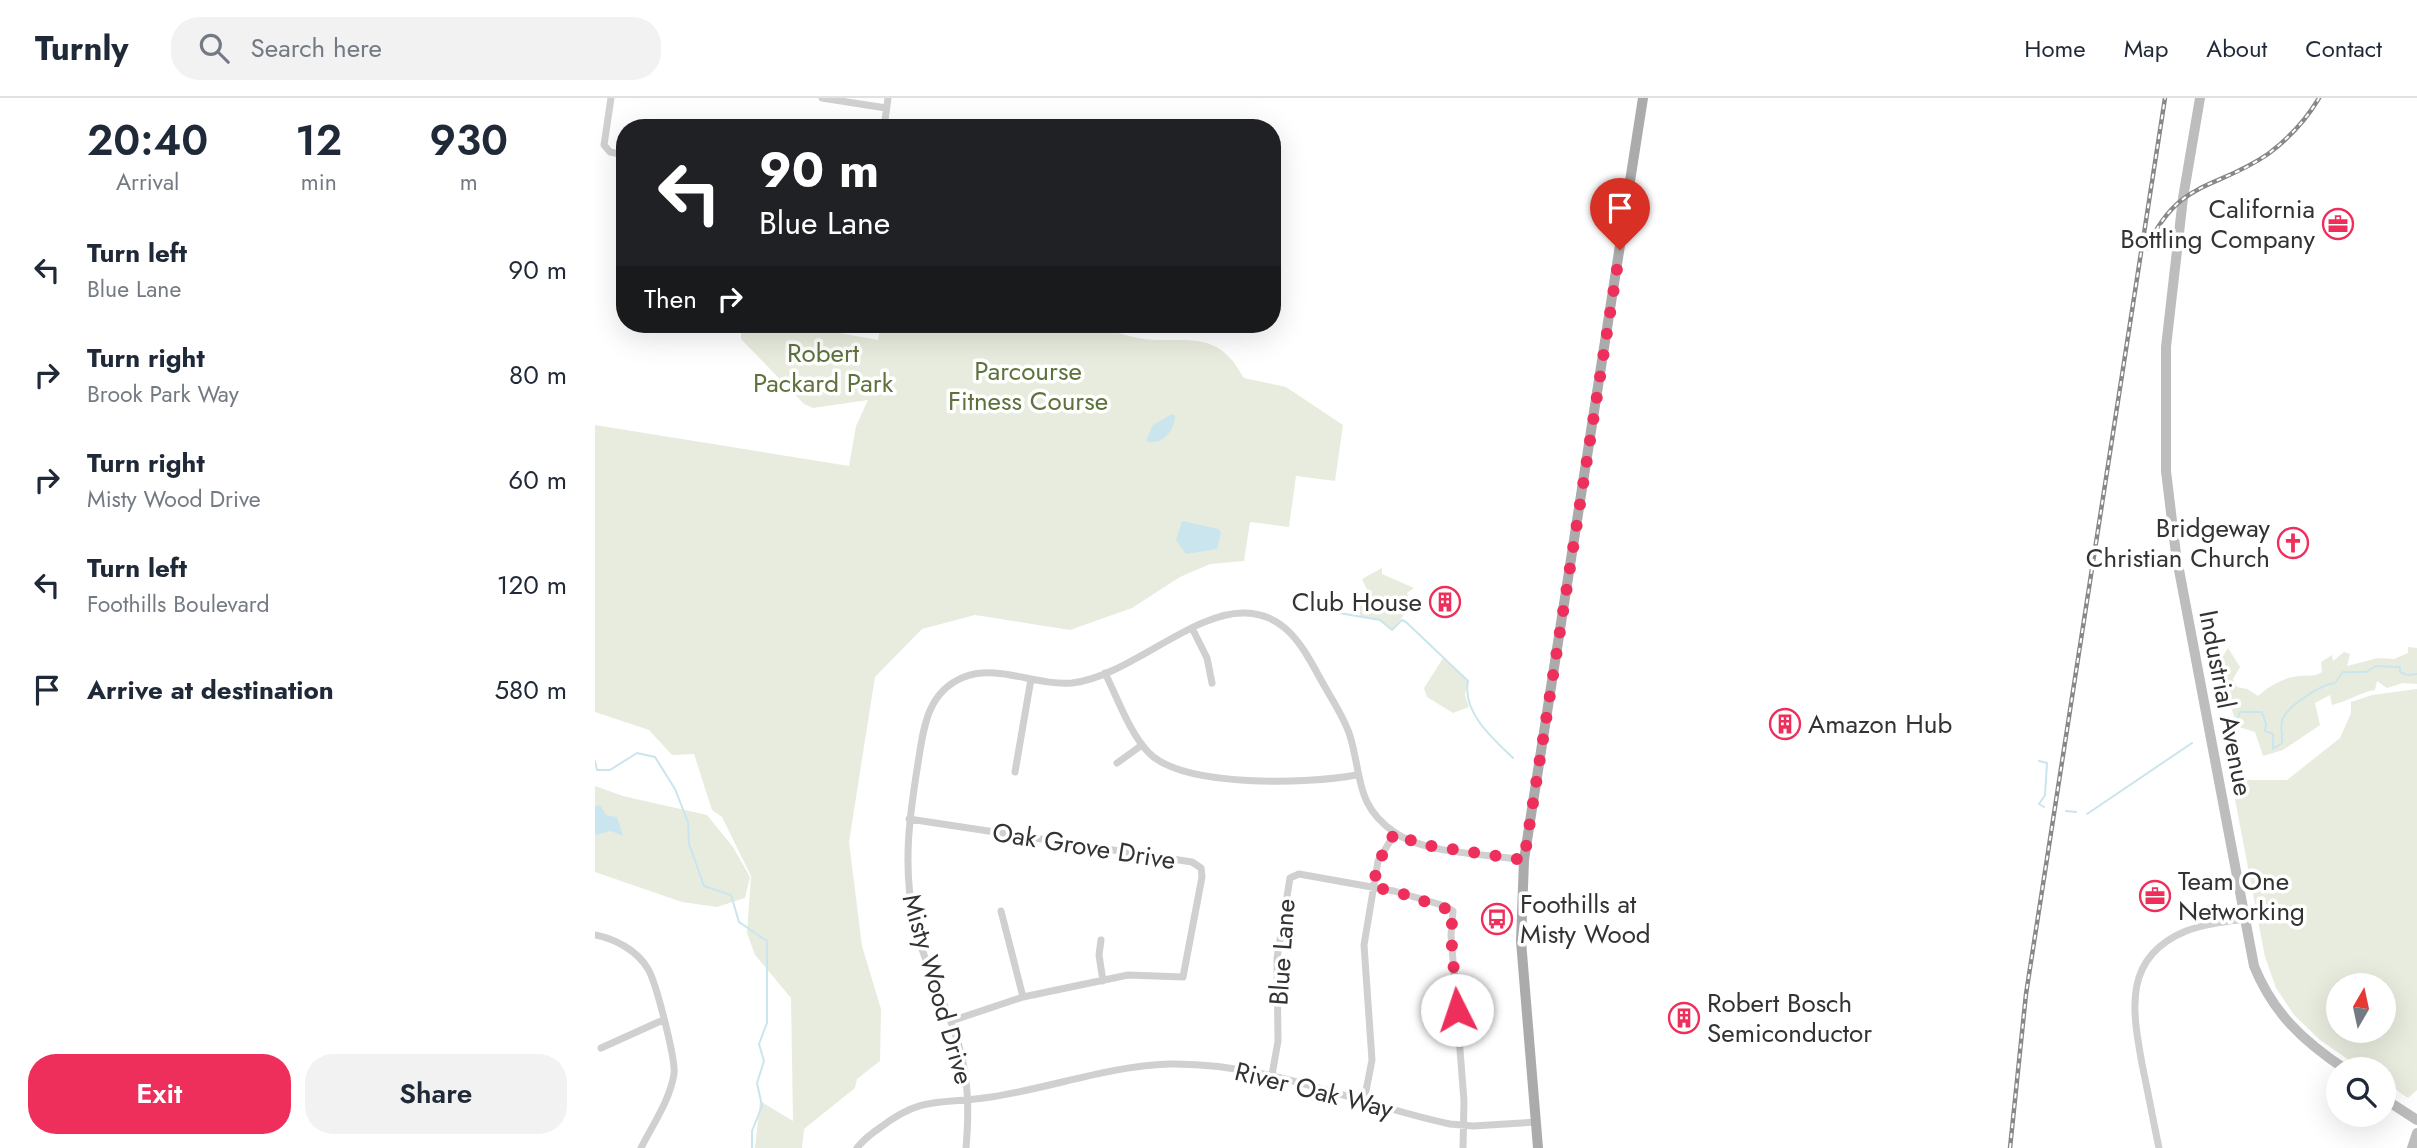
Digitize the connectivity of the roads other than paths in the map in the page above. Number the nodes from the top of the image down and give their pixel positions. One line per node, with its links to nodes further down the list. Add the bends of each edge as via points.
1 (611, 98): 8 (street, via 604,145)
2 (822, 98): 6 (street)
3 (888, 98): 6 (street)
4 (1643, 98): 19 (main road)
5 (2200, 98): 22 (street, Industrial Avenue, via 2166,347 2166,471 2176,554)
6 (886, 108): 7 (street)
7 (885, 119)
8 (616, 153)
9 (1193, 630): 10 (street, Misty Wood Drive); 12 (street, via 1207,658); 16 (street, Misty Wood Drive, via 1216,618 1242,613 1267,617 1288,630 1348,730)
10 (1105, 673): 11 (street, Misty Wood Drive, via 1073,682); 13 (street)
11 (1031, 679): 15 (street); 17 (street, Misty Wood Drive, via 973,674 940,693 925,718)
12 (1212, 683)
13 (1142, 745): 14 (street); 16 (street, via 1166,767 1196,775 1310,782)
14 (1117, 763)
15 (1015, 772)
16 (1356, 775): 18 (street, Misty Wood Drive, via 1371,810)
17 (909, 819): 25 (street, Oak Grove Drive, via 1192,862 1201,868 1183,977 1147,974); 28 (street, Misty Wood Drive, via 907,863 914,922)
18 (1395, 833): 19 (street, Misty Wood Drive, via 1419,844); 20 (street, via 1378,861)
19 (1524, 860): 36 (main road, via 1522,952)
20 (1373, 887): 31 (street, Blue Lane, via 1299,874 1290,878 1278,948 1278,1041); 33 (street, via 1364,953 1373,1060); 37 (street, Blue Lane, via 1453,911)
21 (1002, 911): 26 (street)
22 (2244, 919): 30 (street, Industrial Avenue, via 2254,966 2274,1007 2292,1029); 44 (street, via 2188,930 2167,942 2149,959 2137,981 2135,1025)
23 (595, 935): 27 (street, via 630,950 649,970)
24 (1101, 940): 25 (street)
25 (1103, 981): 26 (street, Oak Grove Drive)
26 (1023, 997): 28 (street, Oak Grove Drive)
27 (663, 1020): 29 (street); 39 (street, via 675,1070 671,1089)
28 (951, 1021): 32 (street, Misty Wood Drive)
29 (601, 1048)
30 (2329, 1057)
31 (1272, 1075): 32 (street, River Oak Way, via 1223,1066 1146,1066); 33 (street, River Oak Way)
32 (968, 1099): 40 (street, River Oak Way, via 916,1105 896,1115); 41 (street, Misty Wood Drive)
33 (1364, 1101): 37 (street, River Oak Way)
34 (2396, 1106): 35 (street)
35 (2417, 1120)
36 (1536, 1122): 37 (street, River Oak Way); 43 (main road)
37 (1464, 1126): 42 (street)
38 (2417, 1133): 45 (street)
39 (641, 1148)
40 (857, 1148)
41 (966, 1148)
42 (1463, 1148)
43 (1538, 1148)
44 (2158, 1148)
45 (2412, 1148)

